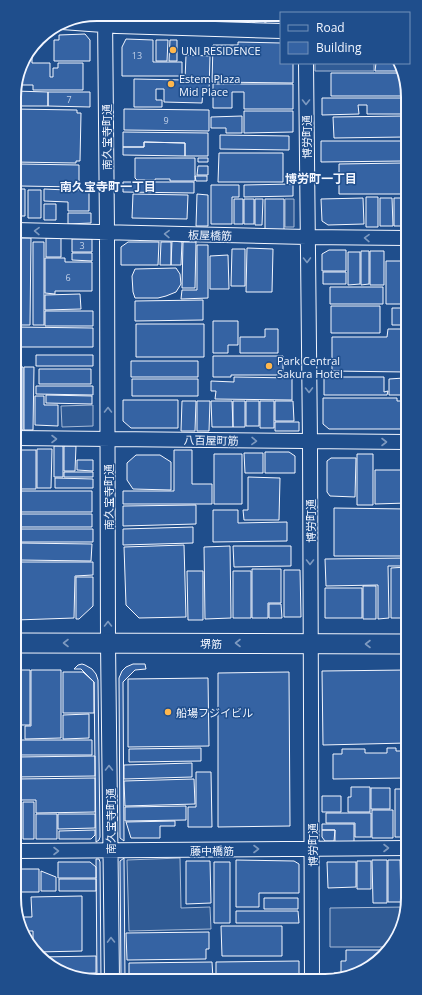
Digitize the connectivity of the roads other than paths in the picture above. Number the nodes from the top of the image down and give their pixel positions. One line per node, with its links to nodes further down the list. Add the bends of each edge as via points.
1 (105, 21): 6 (street, 南久宝寺町通)
2 (132, 21): 3 (street)
3 (280, 32)
4 (306, 64): 7 (street, 博労町通, one-way to 7)
5 (21, 230): 6 (street, 板屋橋筋, one-way to 5)
6 (107, 232): 7 (street, 板屋橋筋, one-way to 6); 10 (street, 南久宝寺町通, one-way to 6)
7 (307, 237): 8 (street, 板屋橋筋, one-way to 7); 11 (street, 博労町通, one-way to 11)
8 (401, 238)
9 (21, 438): 10 (street, 八百屋町筋, one-way to 10)
10 (108, 439): 11 (street, 八百屋町筋, one-way to 11); 14 (street, 南久宝寺町通, one-way to 10)
11 (310, 441): 12 (street, 八百屋町筋, one-way to 12); 15 (street, 博労町通, one-way to 15)
12 (401, 442)
13 (21, 643): 14 (main road, 堺筋, one-way to 13)
14 (108, 643): 15 (main road, 堺筋, one-way to 14); 19 (street, 南久宝寺町通, one-way to 14)
15 (310, 643): 16 (main road, 堺筋, one-way to 15); 18 (street, 博労町通)
16 (401, 644)
17 (401, 848): 18 (street, 藤中橋筋, one-way to 17)
18 (312, 849): 19 (street, 藤中橋筋, one-way to 18); 22 (street, 博労町通)
19 (110, 851): 20 (street, 藤中橋筋, one-way to 19); 21 (street, 南久宝寺町通, one-way to 19)
20 (21, 852)
21 (112, 974)
22 (312, 974)

